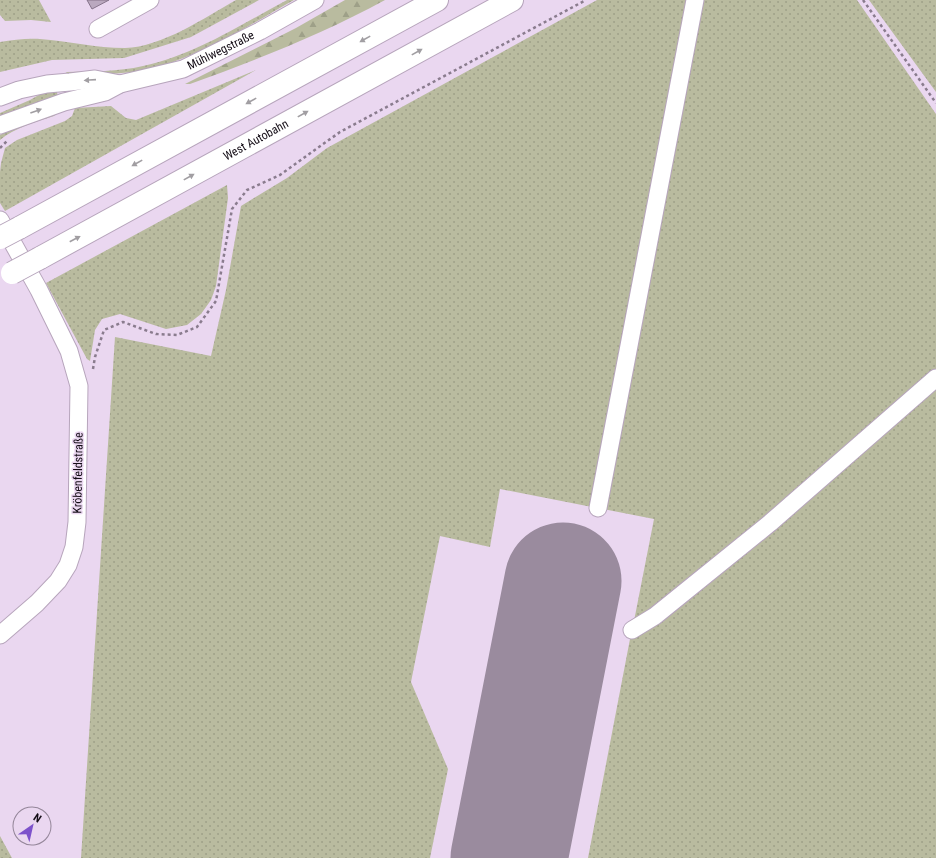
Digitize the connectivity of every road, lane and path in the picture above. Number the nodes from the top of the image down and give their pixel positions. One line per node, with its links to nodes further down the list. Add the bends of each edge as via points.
1 (150, 0): 8 (street)
2 (315, 0): 9 (street, Mühlwegstraße, via 183,69)
3 (437, 0): 13 (highway, one-way to 13)
4 (512, 0): 15 (highway, West Autobahn, one-way to 4, bridge)
5 (586, 0): 17 (path, via 340,132 280,175 247,190 232,209 216,301 197,327 177,334 156,334 123,322 104,330 91,377)
6 (695, 0): 18 (street)
7 (863, 0): 11 (path)
8 (98, 29)
9 (120, 84): 10 (street, Mühlwegstraße, one-way to 10, via 95,79 47,84); 12 (street, Mühlwegstraße, one-way to 9, via 64,102 105,92)
10 (0, 97)
11 (936, 103)
12 (0, 125)
13 (9, 224): 14 (highway, bridge); 17 (street, Kröbenfeldstraße, via 69,351)
14 (0, 238)
15 (6, 277)
16 (936, 378): 19 (street, via 770,523 656,616)
17 (79, 386): 20 (street, Kröbenfeldstraße, via 77,522 74,547 68,565 58,581)
18 (598, 508)
19 (632, 630)
20 (0, 635)

